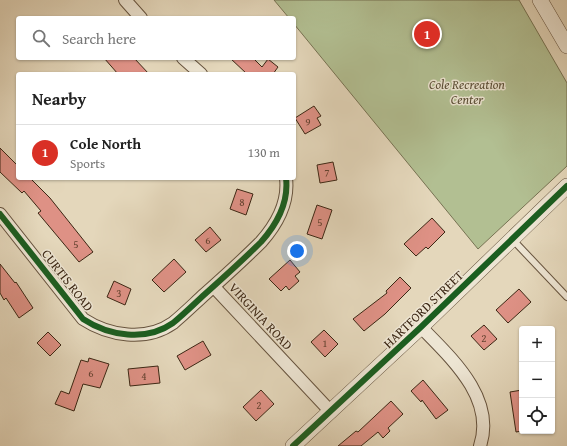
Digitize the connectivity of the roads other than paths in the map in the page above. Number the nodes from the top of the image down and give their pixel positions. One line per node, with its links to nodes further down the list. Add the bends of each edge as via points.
1 (125, 0): 3 (street)
2 (540, 0): 4 (street)
3 (139, 16)
4 (567, 46)
5 (185, 60): 6 (street)
6 (199, 72)
7 (286, 180): 11 (street, VIRGINIA ROAD, via 283,207 271,230)
8 (567, 186): 10 (street, HARTFORD STREET)
9 (0, 214): 11 (street, CURTIS ROAD, via 76,311 95,327 108,332 135,335 161,329 172,323)
10 (512, 238): 12 (lane); 13 (street, HARTFORD STREET)
11 (214, 286): 14 (street, VIRGINIA ROAD)
12 (566, 295)
13 (421, 327): 14 (street, HARTFORD STREET); 16 (street, via 453,361 474,390 483,417)
14 (331, 412): 15 (street, HARTFORD STREET)
15 (293, 446)
16 (480, 446)

